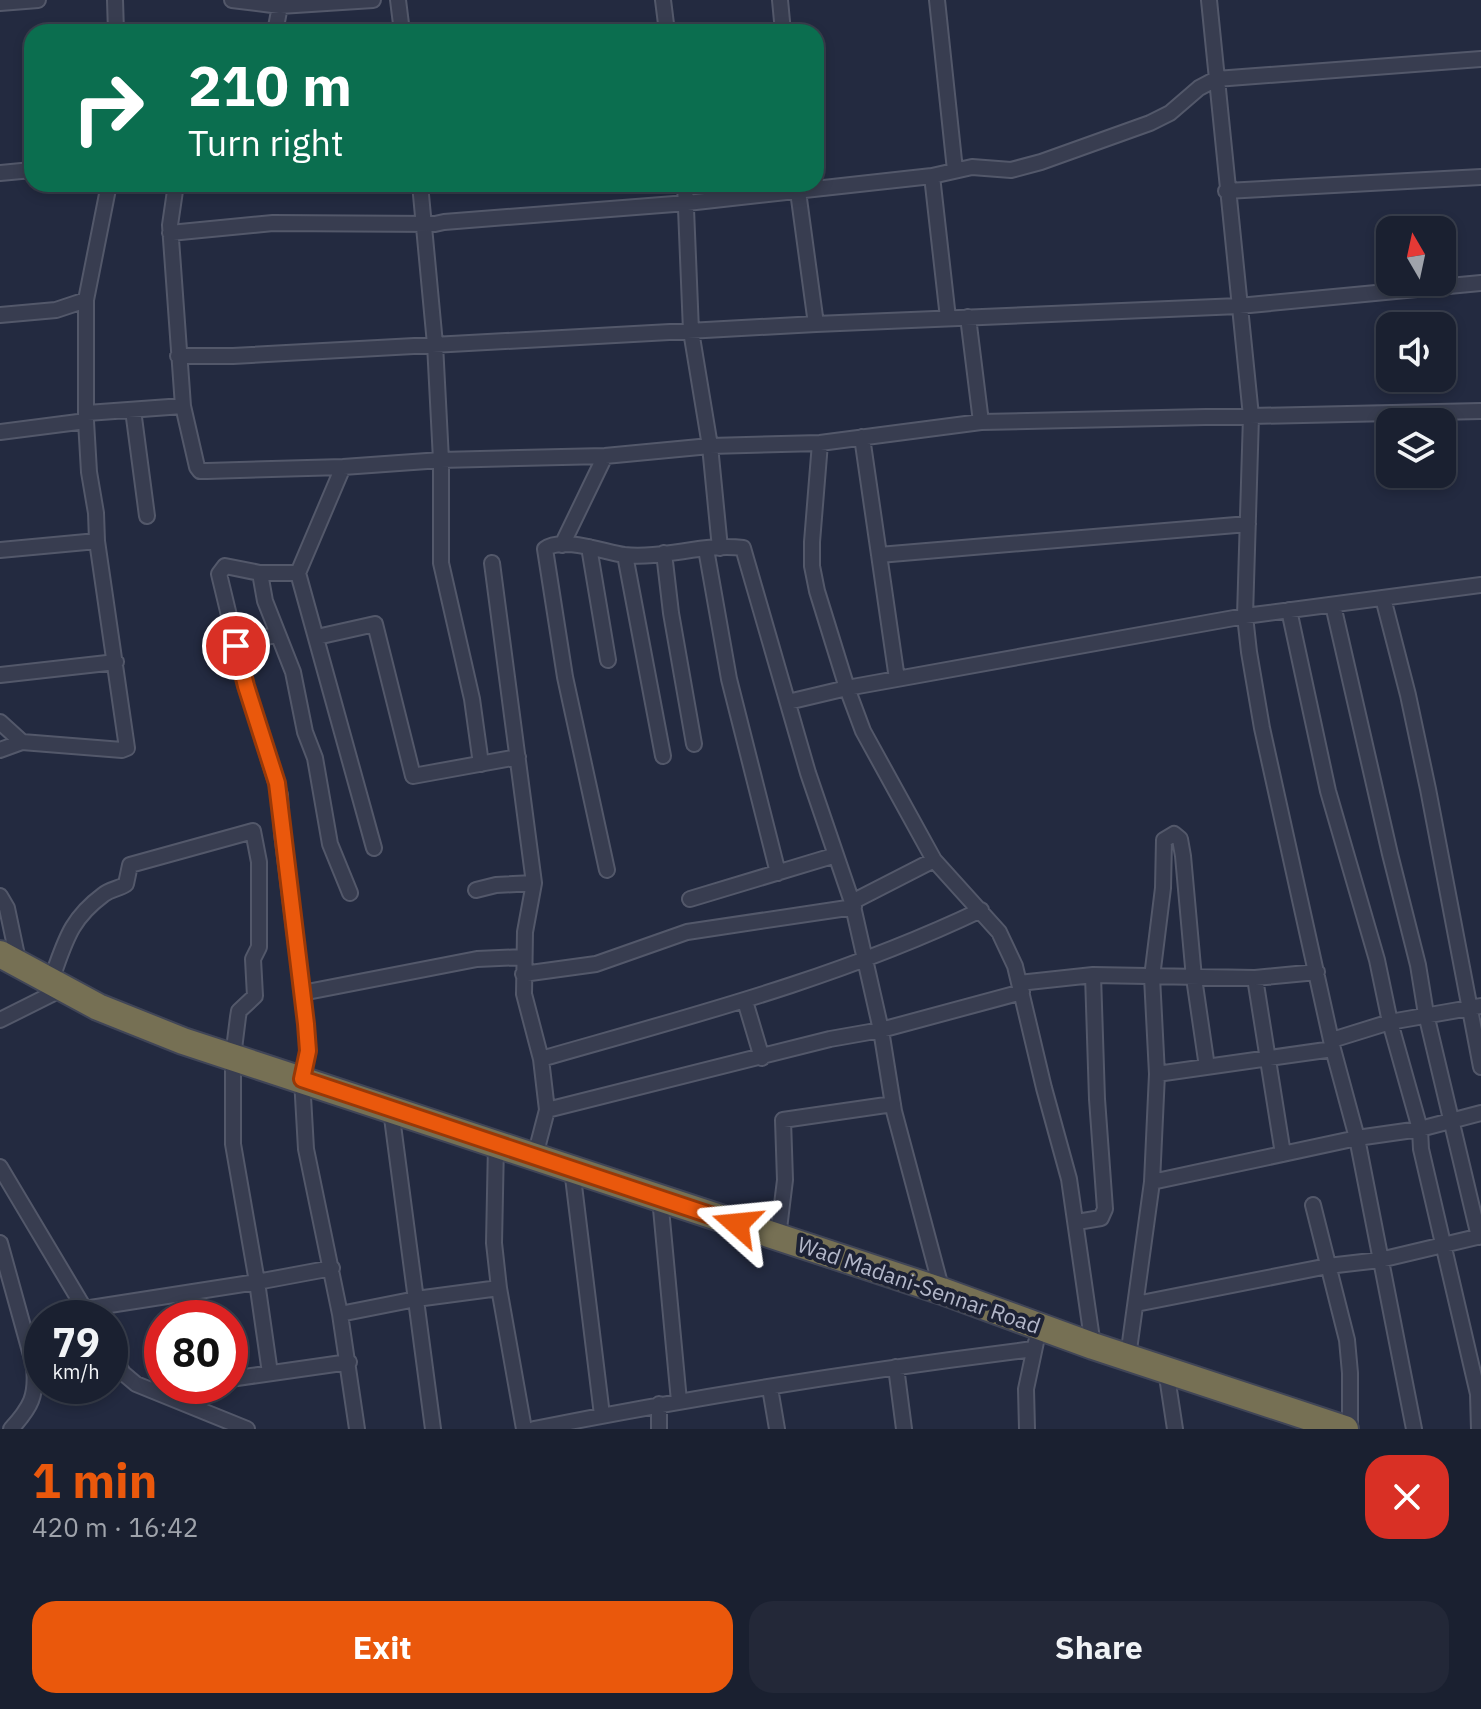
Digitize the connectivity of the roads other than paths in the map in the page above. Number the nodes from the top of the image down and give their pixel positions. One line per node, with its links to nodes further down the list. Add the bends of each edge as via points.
1 (38, 0): 10 (street)
2 (115, 0): 12 (street)
3 (232, 0): 11 (street)
4 (373, 0): 11 (street)
5 (398, 0): 14 (street)
6 (663, 0): 15 (street)
7 (780, 0): 16 (street)
8 (937, 0): 19 (street)
9 (1209, 0): 18 (street)
10 (0, 3)
11 (280, 6): 13 (street)
12 (116, 24)
13 (277, 24)
14 (401, 24)
15 (666, 24)
16 (782, 24)
17 (1481, 59): 18 (street)
18 (1216, 79): 19 (street, via 1150,123 1041,162 1011,170); 25 (street)
19 (955, 170): 22 (street)
20 (24, 171): 21 (street)
21 (0, 173)
22 (932, 176): 24 (street); 40 (street)
23 (1481, 177): 25 (street)
24 (824, 185)
25 (1226, 191): 37 (street)
26 (107, 192): 36 (street)
27 (175, 192): 34 (street)
28 (421, 192): 33 (street)
29 (686, 192): 32 (street)
30 (763, 192): 32 (street)
31 (798, 192): 41 (street)
32 (687, 203): 33 (street); 42 (street)
33 (424, 225): 34 (street, via 273,223); 43 (street)
34 (170, 233): 44 (street)
35 (1481, 283): 37 (street)
36 (86, 300): 38 (street, via 56,310); 49 (street)
37 (1239, 306): 39 (street); 48 (street)
38 (0, 315)
39 (968, 317): 40 (street); 50 (street)
40 (948, 318): 41 (street)
41 (816, 324): 42 (street)
42 (691, 331): 43 (street); 54 (street)
43 (435, 344): 44 (street); 56 (street)
44 (178, 356): 45 (street)
45 (183, 406): 46 (street); 57 (street, via 200,471)
46 (133, 410): 49 (street); 58 (street)
47 (1481, 411): 48 (street)
48 (1251, 416): 50 (street); 59 (street)
49 (87, 417): 51 (street); 60 (street)
50 (981, 422): 52 (street)
51 (0, 432)
52 (862, 437): 53 (street); 67 (street)
53 (820, 443): 54 (street); 83 (street, via 812,566)
54 (710, 446): 55 (street); 63 (street)
55 (605, 456): 56 (street); 61 (street)
56 (441, 460): 57 (street); 91 (street, via 441,563)
57 (343, 467): 70 (street)
58 (147, 516)
59 (1248, 524): 67 (street); 75 (street)
60 (97, 541): 64 (street); 80 (street)
61 (562, 545): 62 (street); 95 (street, via 548,546 545,556)
62 (589, 547): 66 (street); 79 (street)
63 (713, 549): 65 (street); 84 (street, via 743,548); 96 (street, via 729,679)
64 (0, 550)
65 (664, 553): 66 (street); 87 (street)
66 (625, 555): 89 (street)
67 (879, 555): 82 (street)
68 (492, 563): 90 (street)
69 (260, 573): 70 (street); 76 (street); 78 (street, via 225,566 219,574)
70 (298, 573): 77 (street)
71 (1481, 585): 72 (street)
72 (1383, 598): 73 (street); 117 (street)
73 (1333, 605): 74 (street); 118 (street)
74 (1289, 610): 75 (street); 120 (street, via 1328,791)
75 (1245, 616): 82 (street); 107 (street, via 1262,728)
76 (277, 634): 78 (street); 99 (street, via 293,672 315,758 330,844)
77 (317, 637): 91 (street, via 375,624 413,776); 92 (street)
78 (236, 646): 115 (street, via 277,783)
79 (608, 660)
80 (116, 662): 81 (street); 86 (street, via 127,748)
81 (0, 675)
82 (897, 679): 83 (street)
83 (847, 688): 84 (street); 94 (street, via 863,731)
84 (788, 702): 93 (street)
85 (0, 722): 86 (street)
86 (22, 742): 88 (street)
87 (694, 744)
88 (0, 750)
89 (663, 756)
90 (518, 757): 91 (street); 97 (street)
91 (481, 764)
92 (374, 848)
93 (836, 855): 96 (street); 102 (street)
94 (934, 860): 102 (street); 103 (street)
95 (607, 870)
96 (778, 873): 101 (street)
97 (534, 883): 98 (street); 104 (street)
98 (476, 890)
99 (350, 893)
100 (0, 896): 105 (street, via 7,908)
101 (690, 899)
102 (853, 904): 106 (street); 108 (street, via 687,932 596,964)
103 (981, 910): 106 (street); 114 (street, via 1008,948)
104 (524, 957): 108 (street); 115 (street, via 477,959)
105 (9, 960): 113 (highway, Wad Madani-Sennar Road)
106 (867, 961): 116 (street); 121 (street)
107 (1317, 972): 112 (street); 122 (street)
108 (523, 974): 126 (street)
109 (1093, 975): 110 (street); 114 (street); 146 (street, via 1105,1209 1101,1218)
110 (1152, 977): 111 (street); 111 (street, via 1164,840 1174,834 1183,856); 129 (street)
111 (1194, 978): 112 (street); 127 (street)
112 (1255, 978): 125 (street)
113 (56, 986): 119 (street); 123 (highway, Wad Madani-Sennar Road, via 135,1022); 123 (street, via 72,925 105,892 126,884 130,865 253,831 259,862 259,947 253,959 255,992 239,1011)
114 (1020, 988): 121 (street); 146 (street)
115 (302, 993): 130 (street, via 308,1051)
116 (745, 1001): 124 (street); 126 (street)
117 (1475, 1007): 118 (street); 128 (street)
118 (1426, 1014): 120 (street); 135 (street)
119 (0, 1020)
120 (1390, 1022): 122 (street); 136 (street)
121 (881, 1030): 124 (street); 131 (street)
122 (1332, 1044): 125 (street); 137 (street)
123 (233, 1057): 130 (highway, Wad Madani-Sennar Road); 154 (street, via 233,1144)
124 (762, 1058): 133 (street)
125 (1267, 1058): 127 (street); 139 (street)
126 (541, 1059): 133 (street)
127 (1207, 1067): 129 (street)
128 (1481, 1067)
129 (1157, 1074): 143 (street)
130 (302, 1079): 132 (highway, Wad Madani-Sennar Road); 153 (street, via 306,1149)
131 (893, 1104): 147 (street, via 783,1120 785,1180); 156 (street)
132 (391, 1110): 138 (highway, Wad Madani-Sennar Road); 157 (street)
133 (547, 1110): 140 (street)
134 (1481, 1113): 135 (street)
135 (1450, 1121): 136 (street); 148 (street)
136 (1420, 1129): 137 (street); 150 (street)
137 (1357, 1138): 139 (street); 151 (street)
138 (496, 1144): 140 (highway, Wad Madani-Sennar Road); 155 (street, via 494,1243)
139 (1283, 1154): 143 (street)
140 (535, 1156): 142 (highway, Wad Madani-Sennar Road)
141 (0, 1167): 158 (street)
142 (572, 1169): 144 (highway, Wad Madani-Sennar Road); 174 (street)
143 (1152, 1182): 159 (street)
144 (660, 1198): 147 (highway, Wad Madani-Sennar Road); 171 (street)
145 (1313, 1205): 152 (street)
146 (1077, 1222): 163 (street)
147 (778, 1237): 156 (highway, Wad Madani-Sennar Road)
148 (1480, 1237): 150 (street)
149 (0, 1243): 176 (street, via 36,1383 35,1396)
150 (1445, 1247): 151 (street); 189 (street, via 1478,1394)
151 (1380, 1260): 152 (street); 188 (street)
152 (1328, 1266): 159 (street); 187 (street, via 1349,1355)
153 (332, 1268): 154 (street); 161 (street)
154 (257, 1282): 160 (street); 168 (street)
155 (499, 1288): 157 (street); 180 (street)
156 (942, 1291): 162 (highway, Wad Madani-Sennar Road)
157 (416, 1299): 161 (street); 179 (street)
158 (79, 1300)
159 (1136, 1304): 164 (street)
160 (128, 1306)
161 (340, 1314): 165 (street)
162 (1037, 1338): 163 (highway, Wad Madani-Sennar Road); 166 (street); 185 (street, via 1026,1389)
163 (1093, 1346): 164 (highway, Wad Madani-Sennar Road)
164 (1128, 1357): 167 (highway, Wad Madani-Sennar Road)
165 (349, 1362): 168 (street); 178 (street)
166 (896, 1367): 170 (street); 184 (street)
167 (1166, 1370): 175 (highway, Wad Madani-Sennar Road); 186 (street)
168 (270, 1373): 169 (street)
169 (248, 1376)
170 (770, 1388): 171 (street); 183 (street)
171 (679, 1401): 173 (street)
172 (185, 1404): 177 (street)
173 (659, 1404): 174 (street); 182 (street)
174 (602, 1415): 181 (street)
175 (1309, 1423): 187 (highway, Wad Madani-Sennar Road)
176 (11, 1429)
177 (247, 1429)
178 (357, 1429)
179 (433, 1429)
180 (524, 1429)
181 (534, 1429)
182 (659, 1429)
183 (777, 1429)
184 (904, 1429)
185 (1027, 1429)
186 (1175, 1429)
187 (1348, 1429)
188 (1414, 1429)
189 (1479, 1429)

